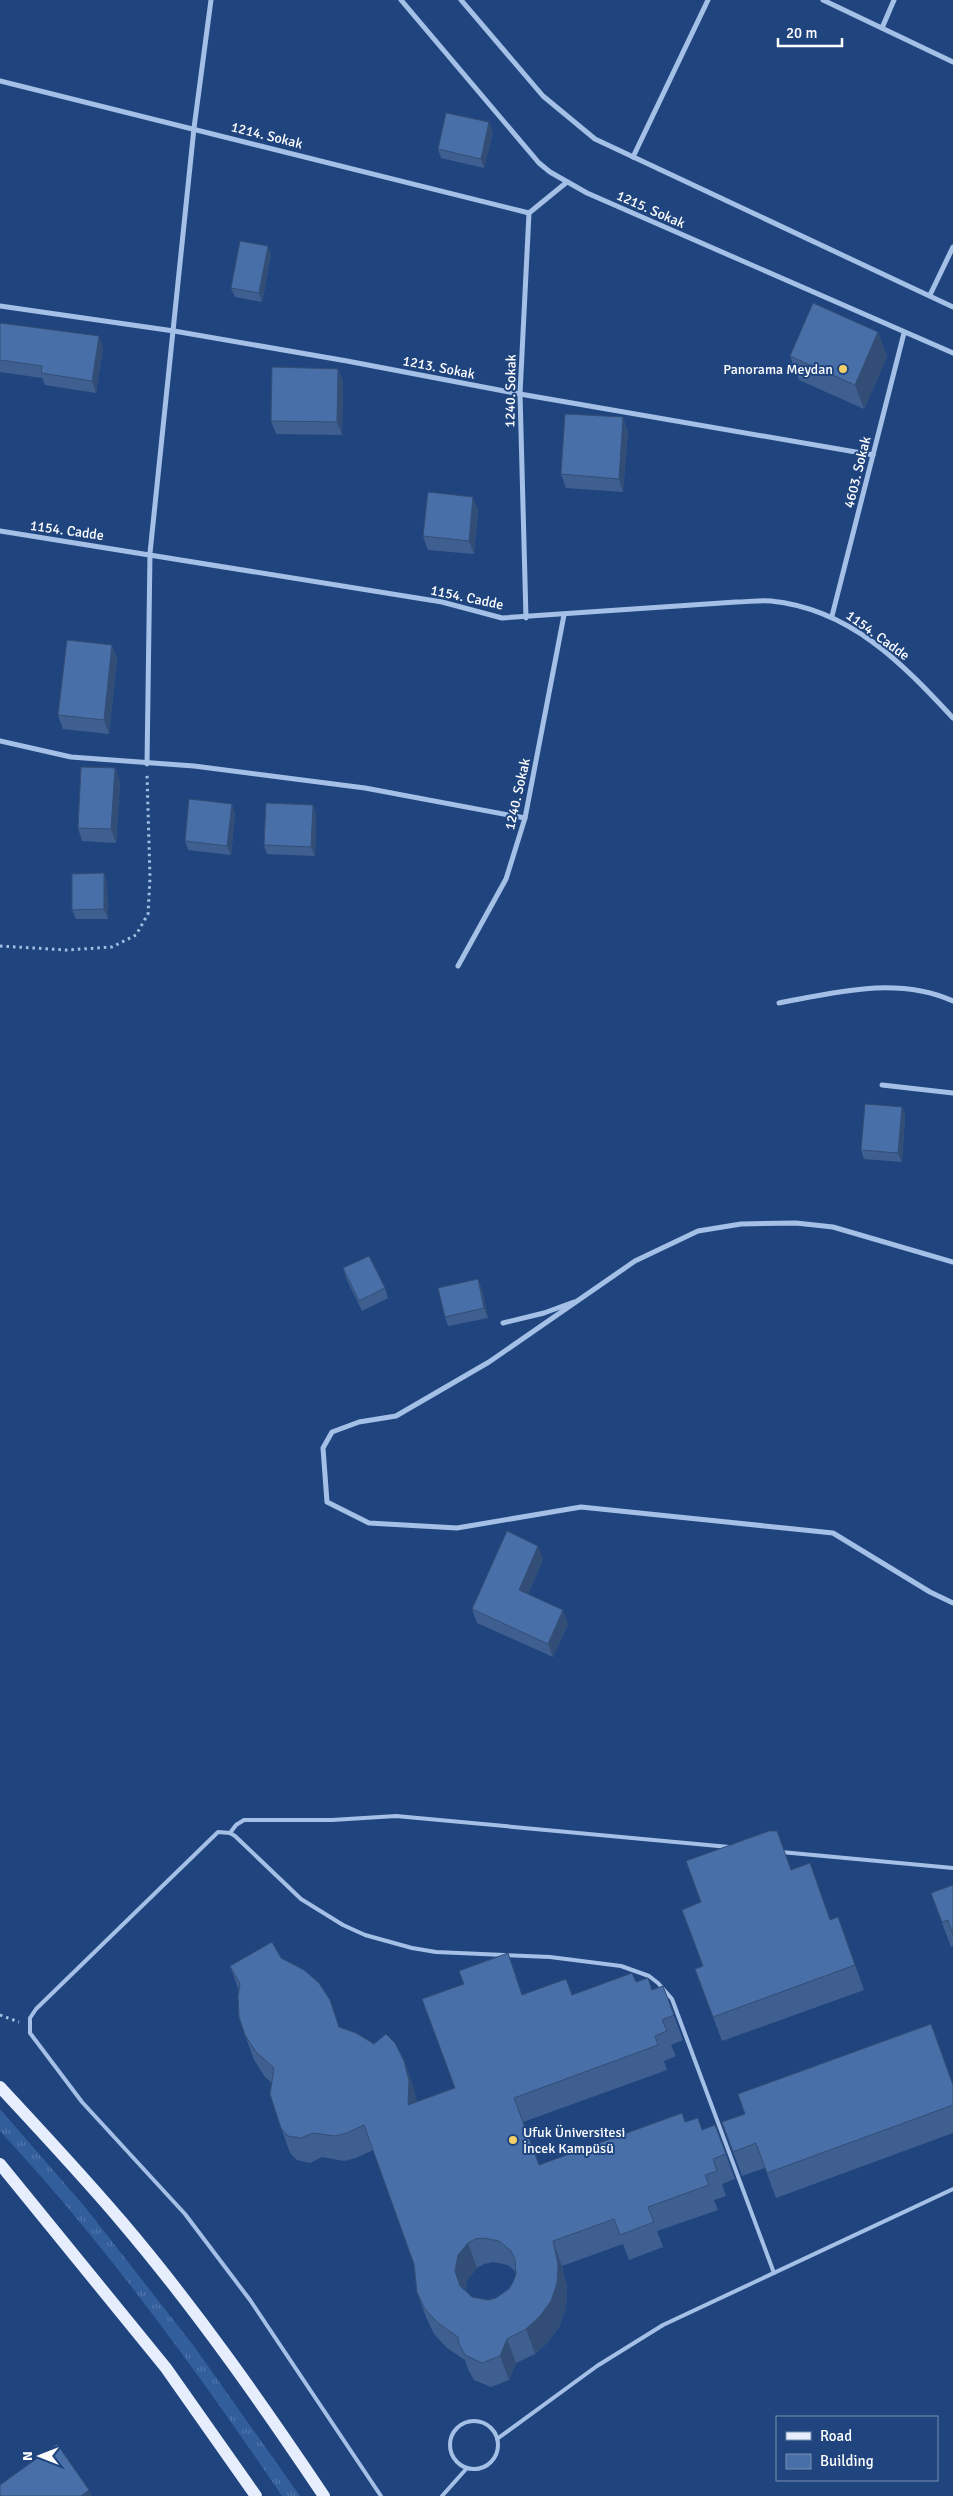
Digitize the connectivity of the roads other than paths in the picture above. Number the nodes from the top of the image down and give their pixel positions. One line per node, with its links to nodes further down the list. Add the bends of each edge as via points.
1 (211, 0): 10 (street)
2 (401, 0): 12 (street, 1215. Sokak, via 540,163)
3 (461, 0): 11 (street, via 543,96 595,140)
4 (708, 0): 11 (street)
5 (824, 0): 7 (street)
6 (894, 0): 7 (street)
7 (882, 28): 8 (street)
8 (953, 62)
9 (0, 81): 10 (street, 1214. Sokak)
10 (194, 128): 13 (street, 1214. Sokak); 18 (street)
11 (633, 157): 15 (street)
12 (567, 182): 13 (street); 19 (street, 1215. Sokak)
13 (528, 213): 21 (street, 1240. Sokak)
14 (953, 247): 15 (street)
15 (930, 295): 17 (street)
16 (0, 306): 18 (street, 1213. Sokak)
17 (953, 307)
18 (174, 331): 21 (street, 1213. Sokak); 24 (street)
19 (904, 333): 20 (street, 1215. Sokak); 22 (street, 4603. Sokak)
20 (953, 354)
21 (520, 394): 22 (street, 1213. Sokak); 27 (street, 1240. Sokak)
22 (873, 455): 26 (street, 4603. Sokak)
23 (0, 531): 24 (street, 1154. Cadde)
24 (150, 553): 27 (street, 1154. Cadde, via 442,602 502,618); 30 (street)
25 (564, 615): 26 (street, 1154. Cadde, via 770,601); 27 (street, 1154. Cadde); 31 (street, 1240. Sokak)
26 (832, 616): 28 (street, 1154. Cadde, via 853,627 913,675)
27 (526, 618)
28 (953, 718)
29 (0, 741): 30 (street, via 71,757)
30 (147, 764): 31 (street, via 289,777)
31 (525, 818): 32 (street, 1240. Sokak, via 506,879)
32 (458, 966)
33 (953, 1001): 34 (street, via 938,994 900,986 849,990)
34 (780, 1003)
35 (882, 1084): 36 (street)
36 (953, 1093)
37 (953, 1262): 38 (street, via 833,1227 796,1223 741,1224 698,1232 644,1257)
38 (581, 1299): 39 (street); 40 (street, via 489,1362 396,1416 360,1422 332,1432 323,1448 327,1502 369,1523 398,1525 456,1528 581,1507 833,1534)
39 (503, 1323)
40 (953, 1603)
41 (230, 1832): 42 (lane, via 244,1820 396,1816); 48 (lane, via 300,1899 365,1935 404,1947 436,1952 550,1958 621,1966 636,1970 658,1983 672,1999); 53 (lane, via 214,1835 36,2009 29,2024 32,2038 77,2095 185,2214 250,2300)
42 (734, 1848)
43 (774, 1851): 44 (lane)
44 (953, 1868)
45 (0, 2087): 52 (main road, via 149,2256 230,2362)
46 (0, 2164): 51 (main road, via 166,2368)
47 (953, 2189): 48 (lane)
48 (774, 2273): 49 (lane, via 701,2306 627,2347)
49 (497, 2439): 50 (lane, via 498,2448 490,2462 483,2467); 50 (lane, via 479,2422 470,2422 456,2430 451,2437 451,2453 460,2465)
50 (467, 2468): 54 (lane)
51 (256, 2496)
52 (324, 2496)
53 (381, 2496)
54 (442, 2496)

